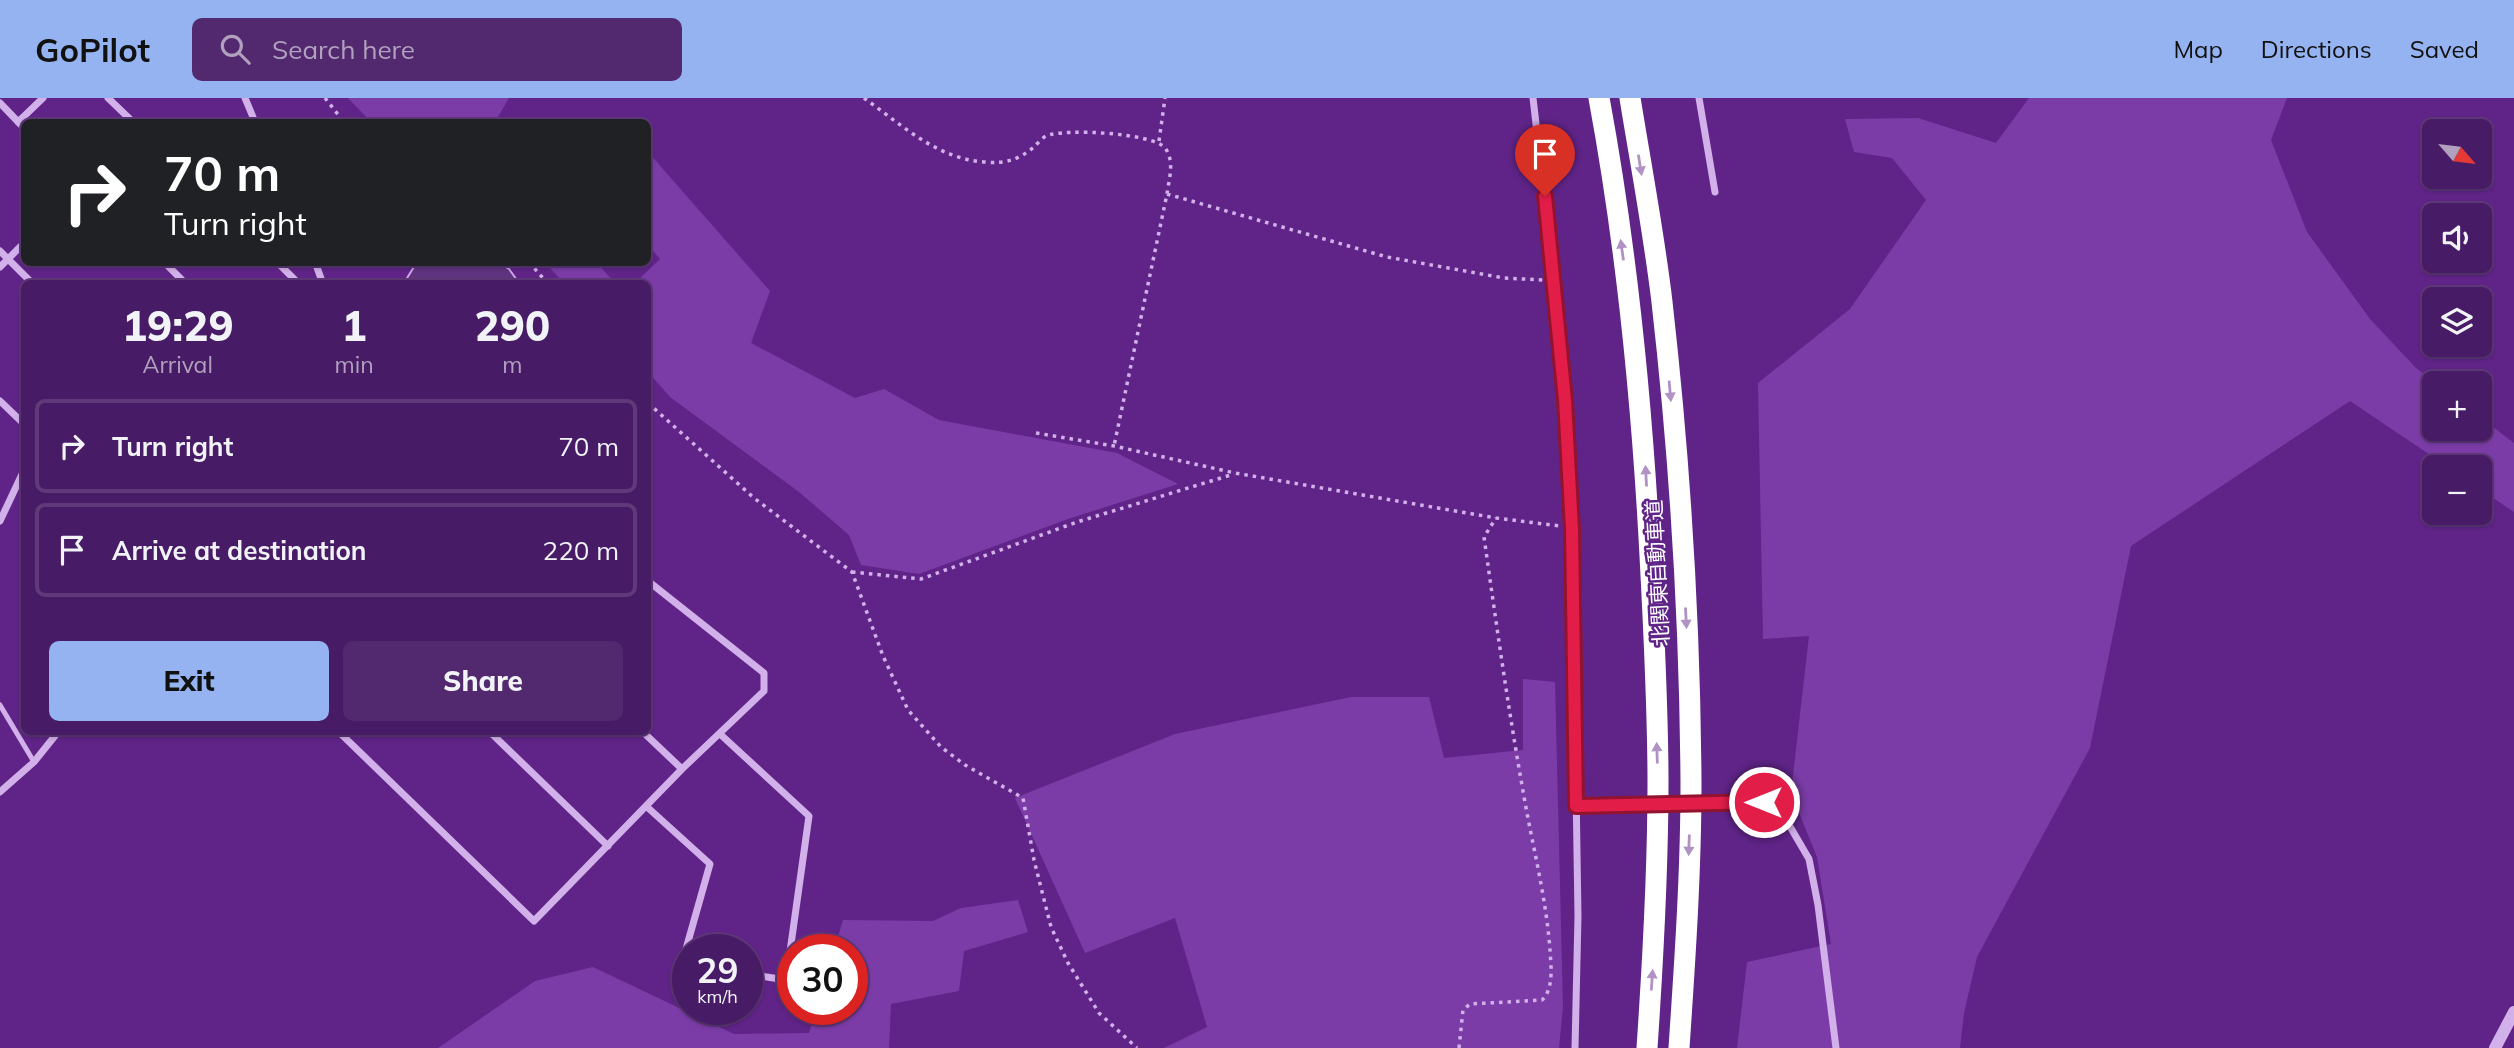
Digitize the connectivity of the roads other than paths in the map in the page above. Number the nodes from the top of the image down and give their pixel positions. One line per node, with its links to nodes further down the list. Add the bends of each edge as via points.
1 (43, 98): 9 (street)
2 (108, 98): 10 (street)
3 (245, 98): 11 (street)
4 (1533, 98): 38 (street, via 1565,400 1572,529)
5 (1599, 98): 44 (highway, 北関東自動車道, one-way to 5, via 1658,783 1646,468 1630,304)
6 (1630, 98): 45 (highway, 北関東自動車道, one-way to 45, via 1662,300 1686,629 1691,785)
7 (1699, 98): 13 (street)
8 (0, 103): 12 (street)
9 (26, 119)
10 (130, 119)
11 (254, 119)
12 (21, 125)
13 (1715, 192)
14 (21, 246): 16 (street)
15 (0, 251): 16 (street)
16 (8, 259): 19 (street); 20 (street)
17 (168, 266): 21 (street)
18 (281, 266): 22 (street)
19 (0, 267)
20 (29, 280)
21 (182, 280)
22 (295, 280)
23 (0, 401): 24 (street)
24 (21, 421)
25 (21, 476): 26 (street)
26 (0, 521)
27 (651, 583): 29 (street, via 764,673 764,691)
28 (0, 705): 34 (lane)
29 (720, 734): 35 (street); 41 (street, via 809,816 786,980)
30 (56, 735): 34 (street)
31 (342, 735): 39 (street, via 534,921)
32 (494, 735): 39 (street)
33 (646, 735): 35 (street)
34 (34, 762): 36 (street)
35 (682, 769): 37 (street)
36 (0, 792)
37 (646, 806): 39 (street); 40 (street, via 710,864)
38 (1576, 806): 43 (street); 46 (street, bridge, via 1764,802 1785,818 1809,859)
39 (608, 846)
40 (690, 934)
41 (763, 976)
42 (2514, 1012): 47 (street)
43 (1575, 1048)
44 (1647, 1048)
45 (1679, 1048)
46 (1836, 1048)
47 (2495, 1048)

